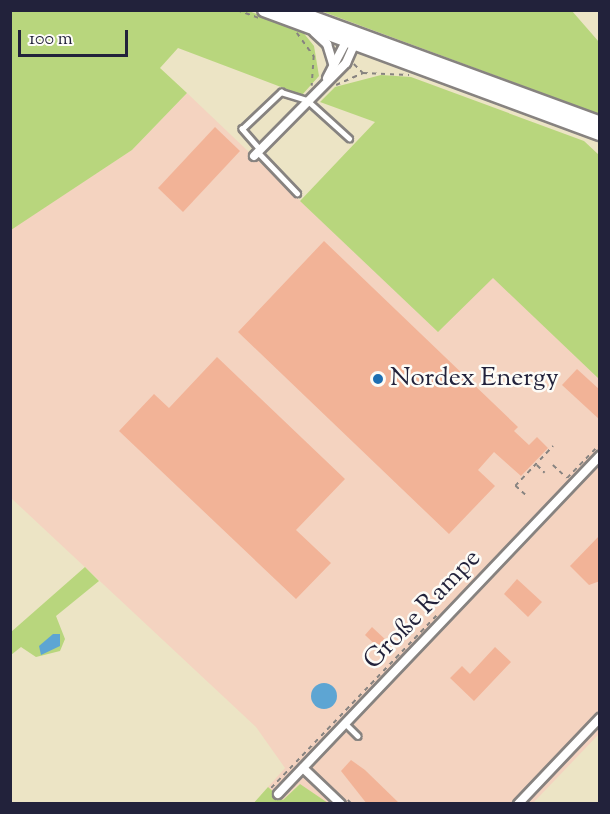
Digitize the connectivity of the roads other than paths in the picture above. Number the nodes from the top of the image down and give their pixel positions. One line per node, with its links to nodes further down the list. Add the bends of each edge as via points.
1 (264, 10): 3 (main road)
2 (292, 10): 4 (main road)
3 (314, 31): 5 (main road); 6 (street, via 327,44)
4 (354, 33): 5 (street); 9 (main road)
5 (349, 50): 6 (street); 7 (street); 10 (main road)
6 (333, 64): 7 (street)
7 (326, 80): 8 (street)
8 (307, 100): 11 (lane); 12 (street); 12 (lane, via 275,94 251,117 242,132)
9 (600, 123)
10 (600, 134)
11 (349, 138)
12 (257, 153): 13 (lane)
13 (297, 193)
14 (600, 456): 16 (street, Große Rampe)
15 (600, 718): 21 (street)
16 (345, 723): 17 (lane); 18 (street, Große Rampe)
17 (358, 736)
18 (303, 768): 19 (street, Große Rampe); 20 (street)
19 (274, 791)
20 (341, 804)
21 (518, 804)

